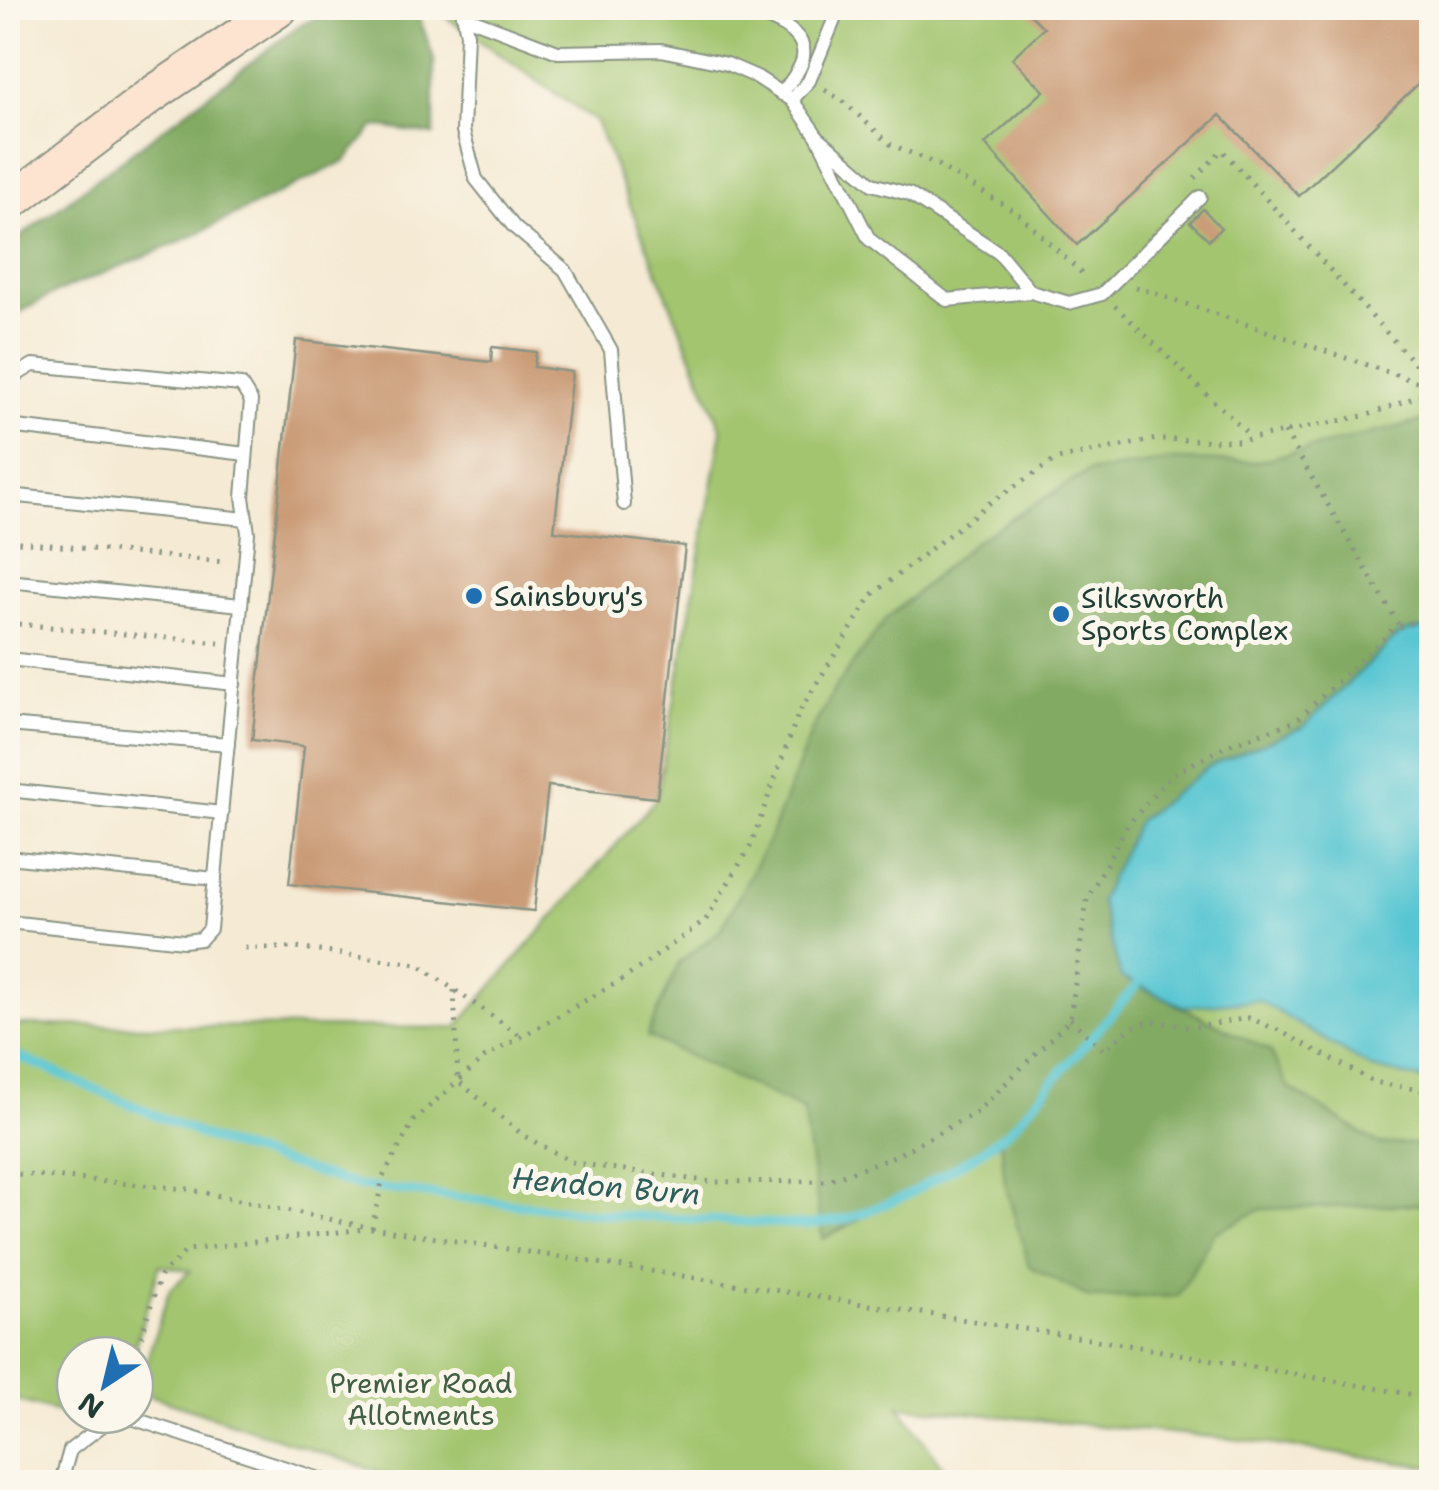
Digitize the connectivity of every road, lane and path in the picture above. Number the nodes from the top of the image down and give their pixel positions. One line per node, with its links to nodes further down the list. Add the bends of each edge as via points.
1 (280, 8): 9 (street)
2 (742, 8): 6 (lane, via 780,23 801,44 804,59)
3 (839, 8): 5 (lane)
4 (463, 12): 6 (lane, via 558,52 661,50 727,64); 20 (lane, via 463,131 476,179 514,227 565,270 610,350)
5 (809, 81): 6 (lane); 12 (path, via 890,144 1016,212)
6 (787, 97): 7 (lane)
7 (817, 136): 11 (lane, via 872,184 908,194 1000,253); 11 (lane, via 868,239 947,300)
8 (1200, 198): 10 (lane); 14 (path, via 1190,182 1222,150)
9 (8, 204)
10 (1116, 280): 12 (lane); 14 (path)
11 (1031, 292): 12 (lane, via 1069,303)
12 (1102, 294): 17 (path)
13 (8, 380): 18 (lane, via 32,364 242,385 251,401)
14 (1432, 387): 16 (path, via 1368,415)
15 (8, 426): 18 (lane)
16 (1285, 432): 17 (path); 28 (path)
17 (1252, 438): 42 (path, via 1157,439 1057,460 992,501 872,596 800,712 750,848 705,921 625,978)
18 (246, 454): 21 (lane)
19 (8, 495): 21 (lane)
20 (624, 504)
21 (246, 519): 23 (lane)
22 (8, 540): 23 (path)
23 (245, 564): 25 (lane)
24 (8, 582): 25 (lane)
25 (241, 605): 29 (lane)
26 (1432, 615): 28 (path)
27 (8, 623): 29 (path)
28 (1400, 626): 41 (path, via 1296,721 1226,746 1171,776 1126,826 1087,899)
29 (238, 645): 31 (lane)
30 (8, 659): 31 (lane)
31 (234, 684): 33 (lane)
32 (8, 724): 33 (lane)
33 (228, 744): 35 (lane)
34 (8, 790): 35 (lane)
35 (222, 813): 37 (lane)
36 (8, 856): 37 (lane)
37 (215, 879): 38 (lane, via 210,929 201,940)
38 (8, 922)
39 (245, 948): 40 (path, via 417,964)
40 (454, 990): 42 (path); 43 (path)
41 (1070, 1019): 43 (path, via 977,1112 897,1155 826,1181 712,1182 574,1163 524,1136); 44 (path, via 1104,1050 1133,1027 1154,1021 1190,1028 1249,1018 1374,1082)
42 (521, 1036): 43 (path)
43 (458, 1081): 46 (path, via 414,1120 382,1177)
44 (1432, 1092)
45 (8, 1173): 46 (path, via 188,1189)
46 (372, 1228): 47 (path, via 187,1250 160,1276); 48 (path)
47 (142, 1335)
48 (1432, 1398)
49 (155, 1426): 52 (lane)
50 (91, 1435): 51 (lane, via 70,1450)
51 (60, 1482)
52 (329, 1482)

